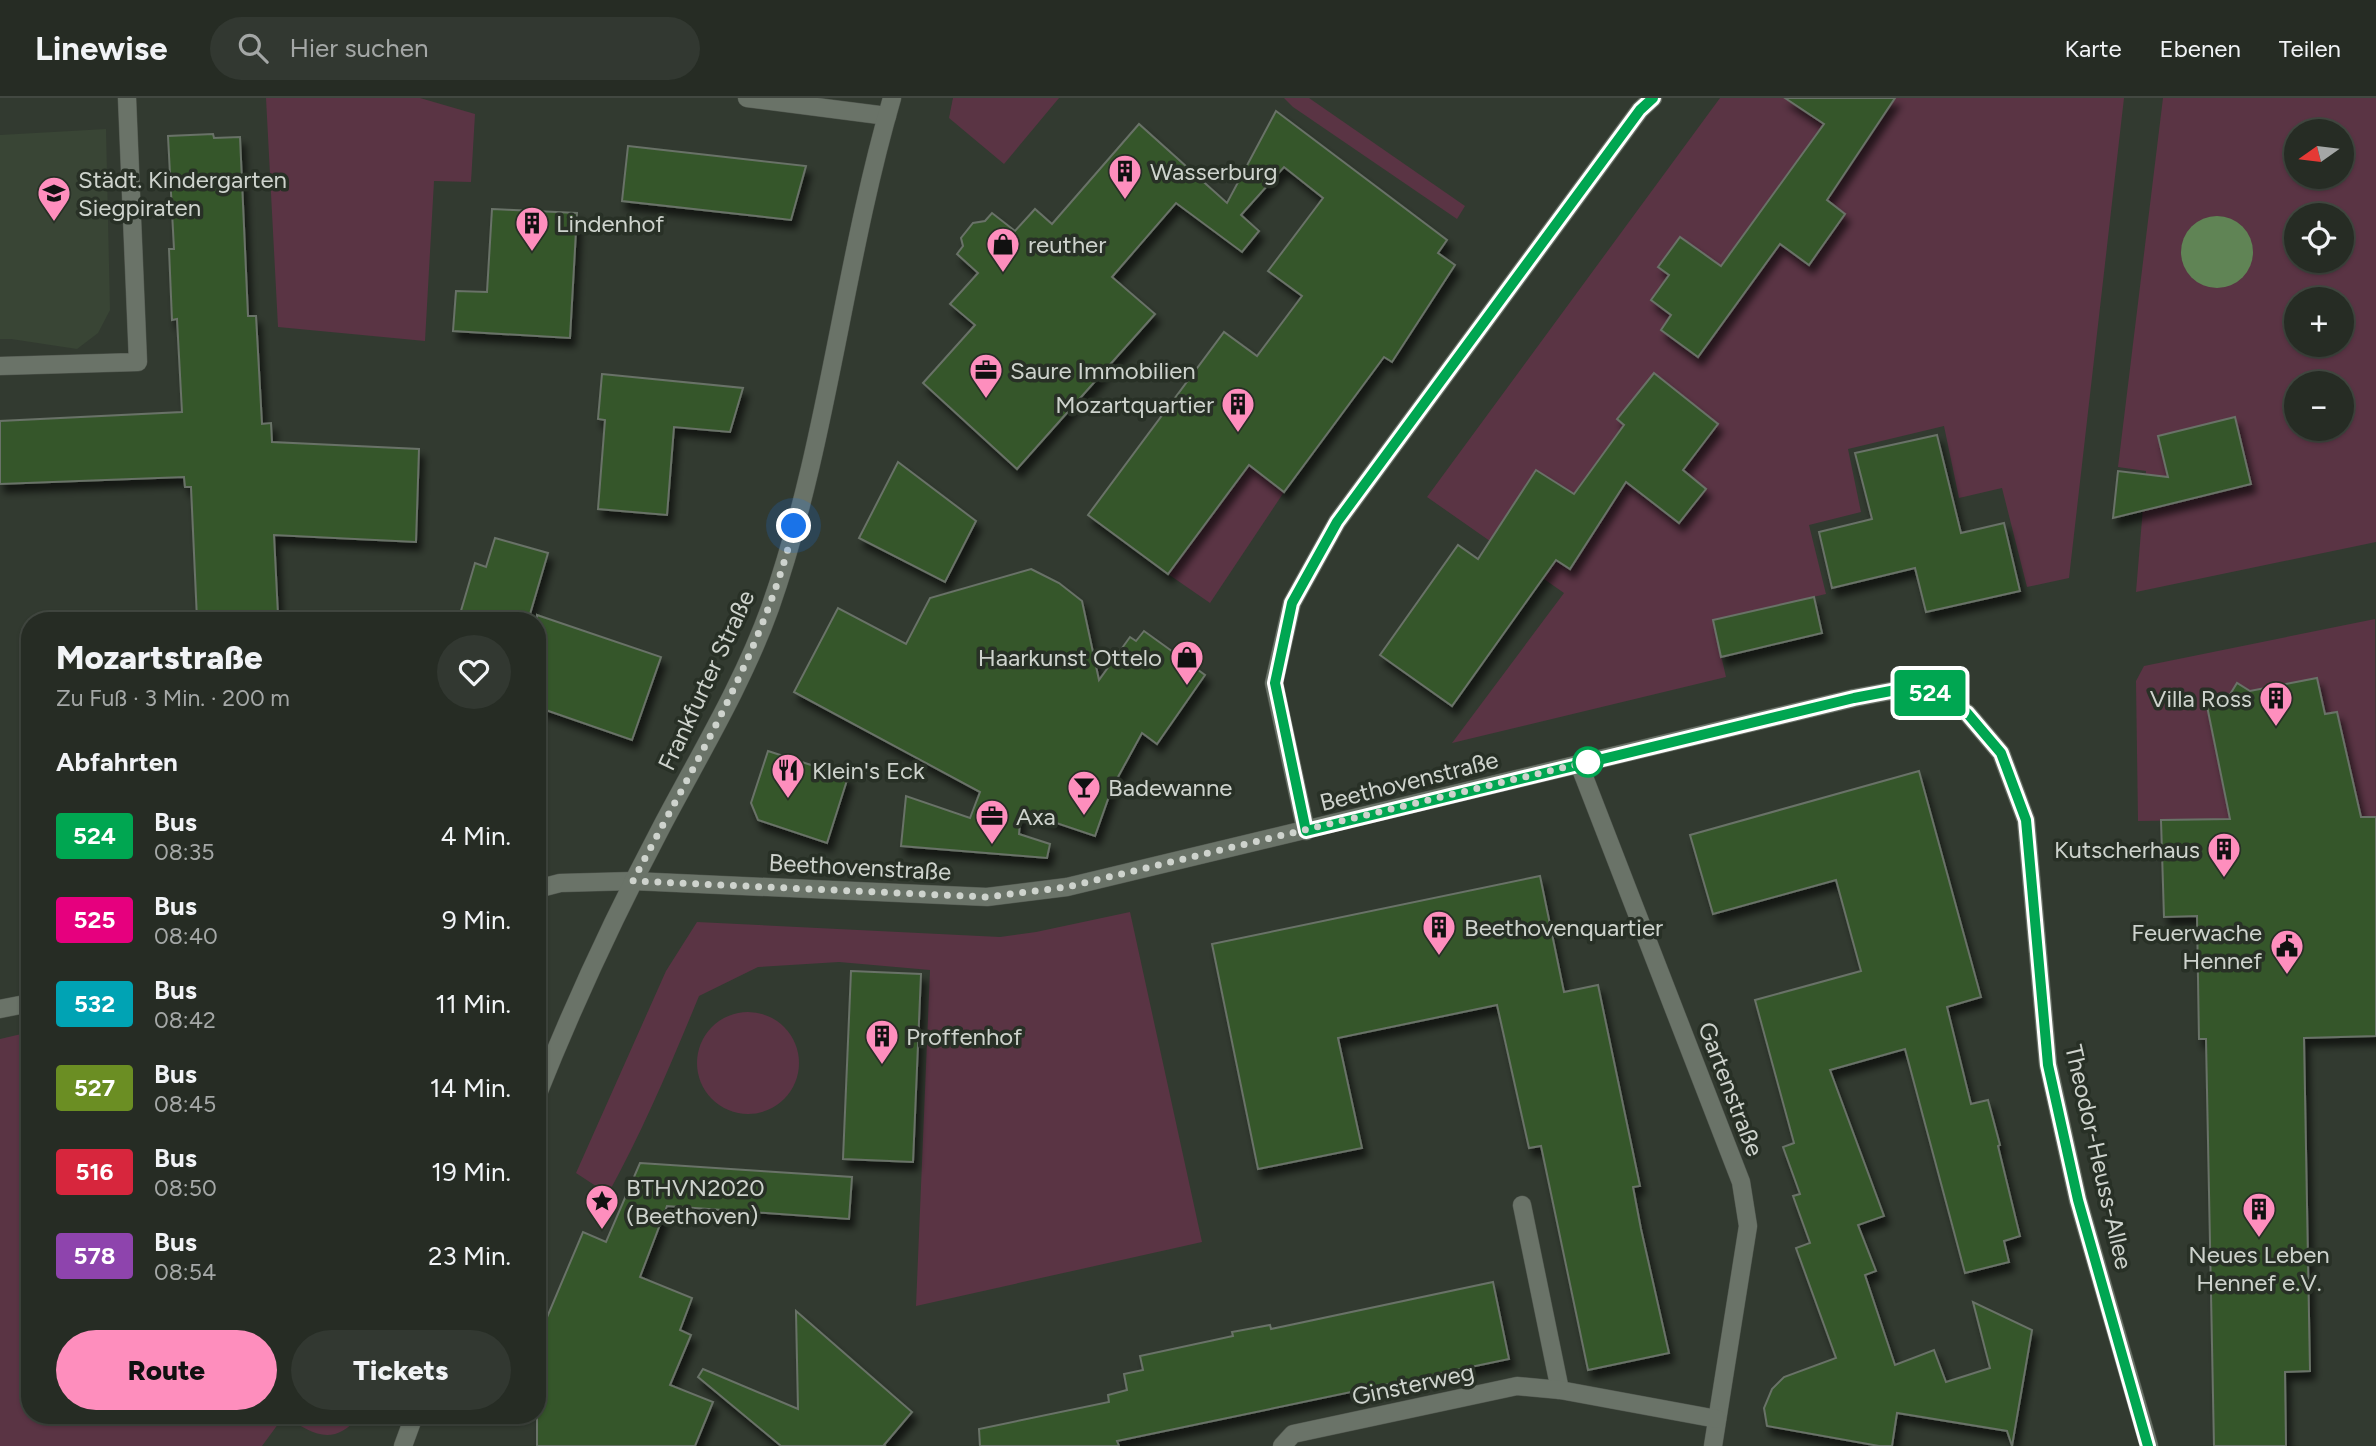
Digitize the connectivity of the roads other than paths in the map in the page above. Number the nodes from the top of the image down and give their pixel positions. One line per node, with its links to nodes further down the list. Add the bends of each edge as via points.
1 (127, 98): 6 (street, via 138,362)
2 (747, 98): 5 (street)
3 (892, 98): 5 (street, Frankfurter Straße)
4 (1653, 98): 9 (street, via 1337,522 1292,603 1275,683)
5 (887, 116): 10 (street, Frankfurter Straße, via 828,393 769,611)
6 (0, 366)
7 (2001, 753): 8 (street, Beethovenstraße, via 1967,713 1917,686); 22 (street, Theodor-Heuss-Allee, via 2026,820 2048,1065 2078,1200)
8 (1579, 764): 9 (street, Beethovenstraße); 17 (street, Gartenstraße, via 1741,1182 1748,1226)
9 (1306, 831): 10 (street, Beethovenstraße, via 1067,887 987,897)
10 (633, 881): 11 (street, Beethovenstraße); 14 (street, Frankfurter Straße)
11 (546, 887)
12 (21, 1005): 13 (street)
13 (0, 1009)
14 (546, 1074)
15 (1522, 1205): 16 (street)
16 (1560, 1390): 17 (street, Ginsterweg); 20 (street, Ginsterweg, via 1517,1386 1293,1434)
17 (1717, 1419): 21 (street, Gartenstraße)
18 (411, 1424): 19 (street)
19 (403, 1446)
20 (1282, 1446)
21 (1713, 1446)
22 (2148, 1446)

